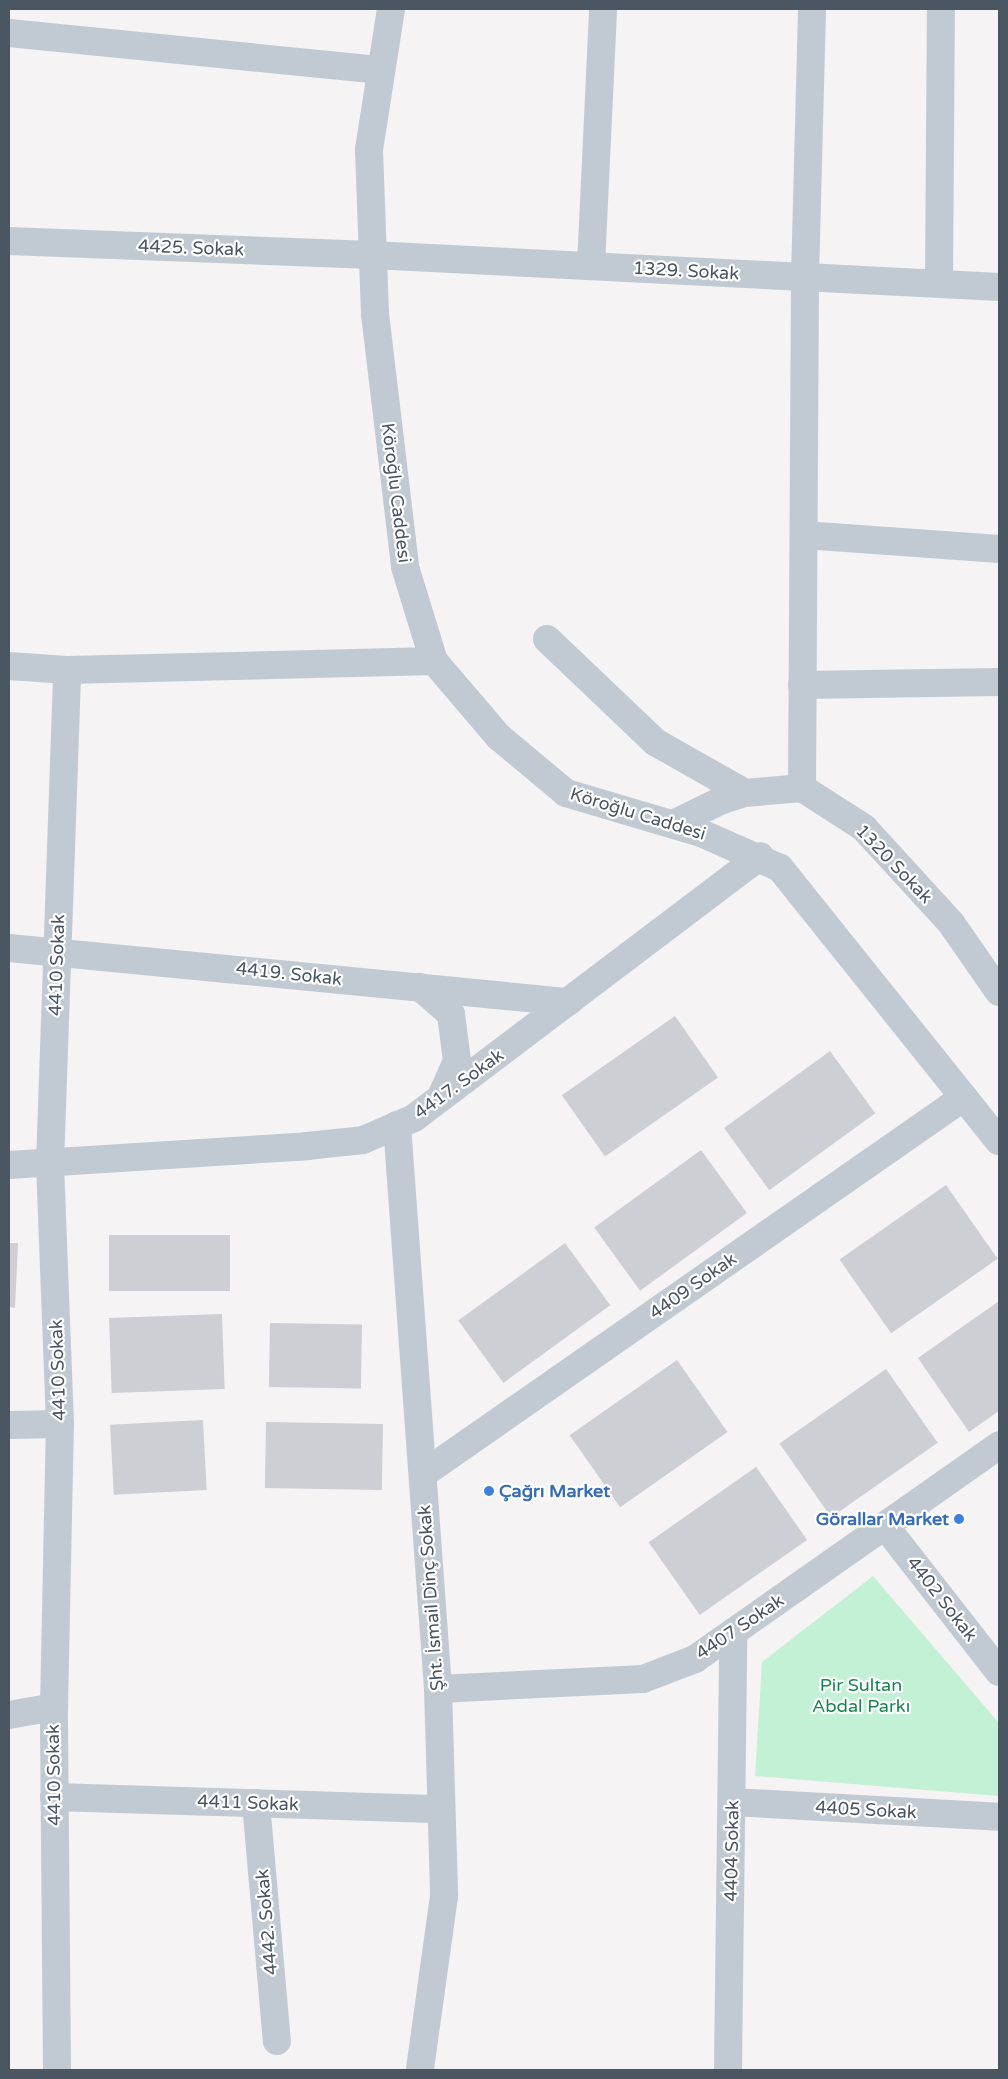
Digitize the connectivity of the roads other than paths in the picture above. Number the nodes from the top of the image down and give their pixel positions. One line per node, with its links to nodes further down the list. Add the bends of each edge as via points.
1 (390, 9): 6 (street, Köroğlu Caddesi)
2 (602, 9): 9 (street)
3 (812, 9): 10 (street)
4 (941, 9): 11 (street)
5 (9, 33): 6 (street)
6 (381, 70): 8 (street, Köroğlu Caddesi, via 369,150)
7 (9, 241): 8 (street, 4425. Sokak)
8 (372, 255): 9 (street, 1329. Sokak); 16 (street, Köroğlu Caddesi, via 375,314 405,566)
9 (591, 266): 10 (street, 1329. Sokak)
10 (805, 277): 11 (street, 1329. Sokak); 13 (street)
11 (939, 283): 12 (street, 1329. Sokak)
12 (999, 287)
13 (804, 535): 14 (street); 20 (street)
14 (999, 549)
15 (547, 639): 22 (street, via 655,742)
16 (434, 661): 18 (street); 23 (street, Köroğlu Caddesi, via 499,736 566,793)
17 (9, 666): 18 (street)
18 (67, 670): 26 (street, 4410 Sokak)
19 (999, 682): 20 (street)
20 (802, 685): 21 (street)
21 (802, 788): 22 (street); 28 (street, 1320 Sokak, via 864,828 951,923)
22 (745, 793): 23 (street, via 722,800)
23 (673, 824): 24 (street, Köroğlu Caddesi)
24 (760, 856): 29 (street, 4417. Sokak); 30 (street, Köroğlu Caddesi, via 780,868)
25 (9, 948): 26 (street, 4419. Sokak)
26 (57, 952): 27 (street, 4419. Sokak); 34 (street, 4410 Sokak)
27 (420, 987): 29 (street, 4419. Sokak); 31 (street, via 451,1014 457,1060)
28 (999, 992)
29 (568, 1002): 31 (street, 4417. Sokak)
30 (964, 1097): 33 (street, Köroğlu Caddesi); 39 (street, 4409 Sokak)
31 (440, 1099): 32 (street, 4417. Sokak, via 414,1118)
32 (397, 1125): 34 (street, 4417. Sokak, via 363,1140); 39 (street, Şht. İsmail Dinç Sokak)
33 (999, 1141)
34 (50, 1164): 35 (street, 4417. Sokak); 36 (street, 4410 Sokak)
35 (9, 1165)
36 (60, 1424): 37 (street); 44 (street, 4410 Sokak)
37 (9, 1425)
38 (999, 1445): 40 (street, 4407 Sokak)
39 (423, 1474): 43 (street, Şht. İsmail Dinç Sokak)
40 (884, 1526): 41 (street, 4407 Sokak); 42 (street, 4402 Sokak)
41 (733, 1632): 43 (street, 4407 Sokak, via 695,1659 642,1679); 47 (street, 4404 Sokak)
42 (999, 1672)
43 (438, 1689): 49 (street, Şht. İsmail Dinç Sokak)
44 (54, 1707): 45 (street); 46 (street, 4410 Sokak)
45 (9, 1715)
46 (54, 1797): 48 (street, 4411 Sokak); 52 (street, 4410 Sokak)
47 (733, 1802): 50 (street, 4405 Sokak); 54 (street, 4404 Sokak)
48 (256, 1803): 49 (street, 4411 Sokak); 51 (street, 4442. Sokak)
49 (441, 1808): 53 (street, Şht. İsmail Dinç Sokak, via 444,1896)
50 (999, 1817)
51 (277, 2041)
52 (56, 2070)
53 (420, 2070)
54 (728, 2070)

